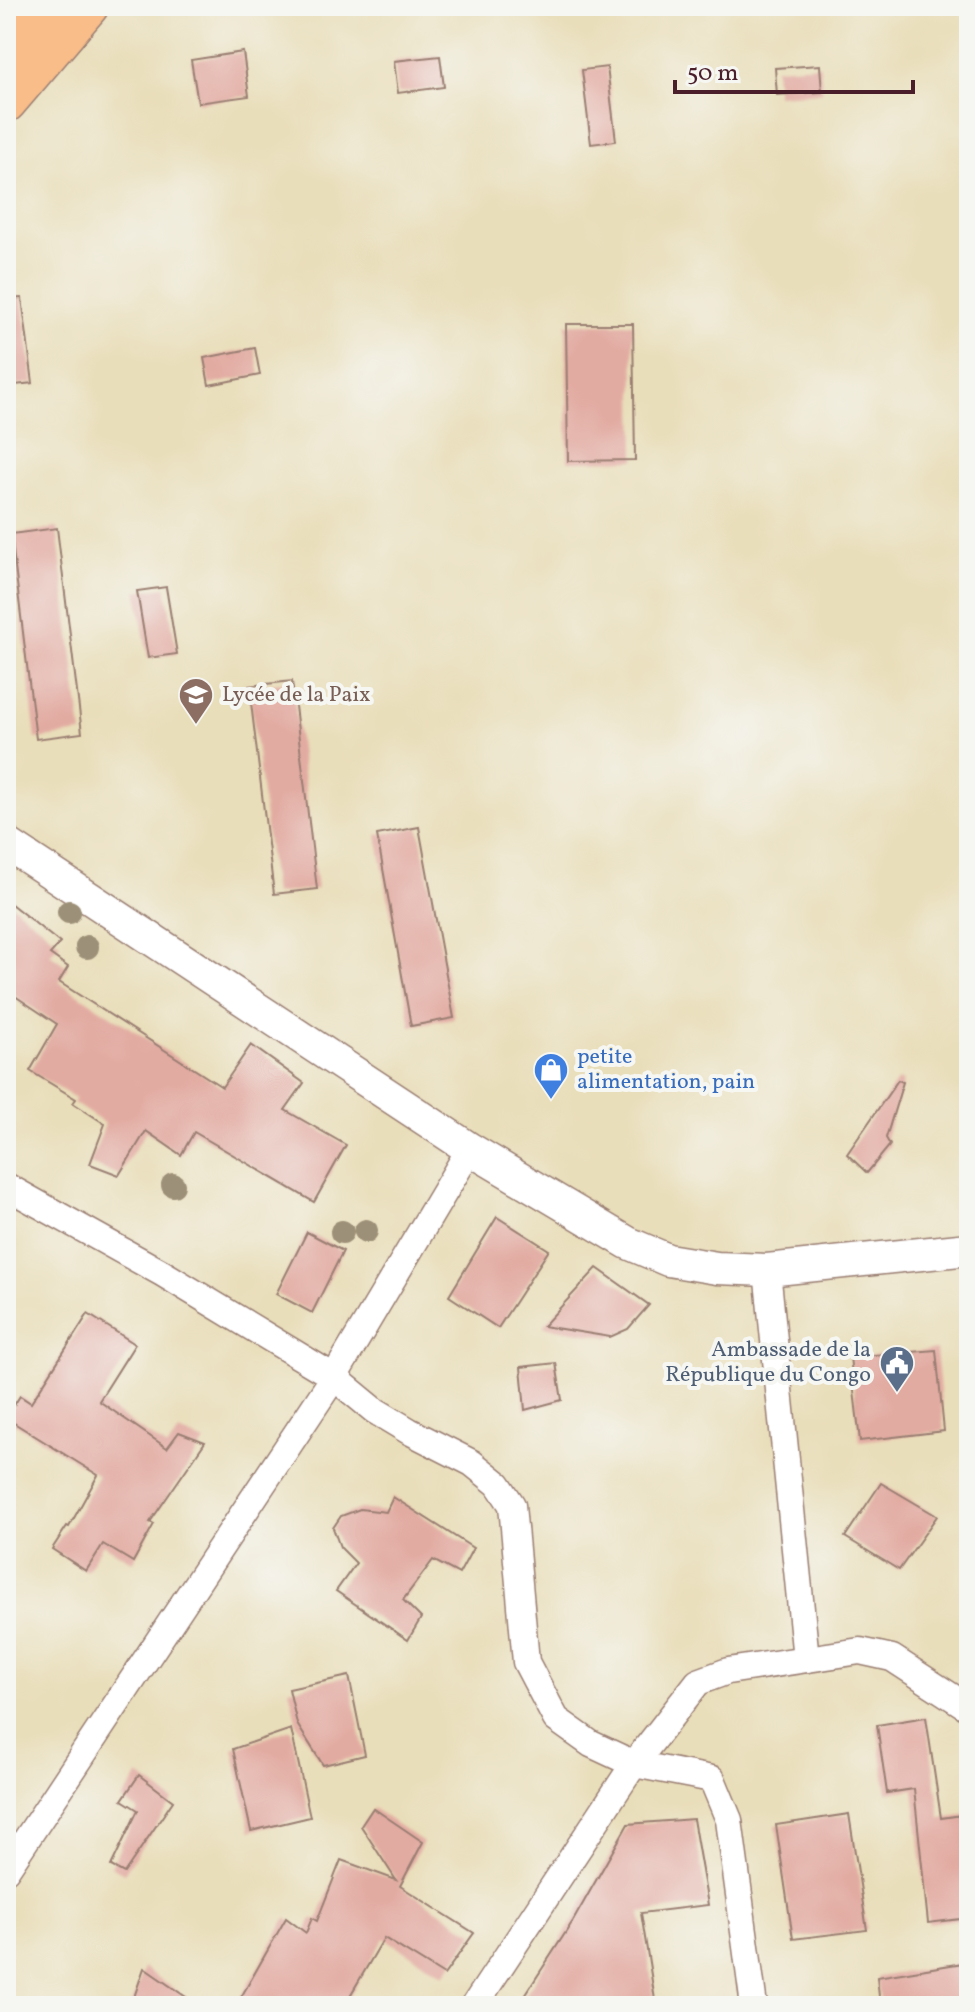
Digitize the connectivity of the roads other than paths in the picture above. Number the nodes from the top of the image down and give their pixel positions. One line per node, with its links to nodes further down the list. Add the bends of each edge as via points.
1 (39, 6): 3 (main road)
2 (88, 6): 4 (main road)
3 (6, 45)
4 (6, 102)
5 (6, 843): 6 (street)
6 (470, 1149): 9 (street, via 628,1243 668,1260); 10 (street)
7 (6, 1186): 10 (street)
8 (969, 1249): 9 (street)
9 (767, 1270): 11 (street)
10 (334, 1377): 13 (street, via 374,1410 472,1463 498,1484 512,1505 526,1662 556,1719 591,1744); 14 (street)
11 (806, 1659): 12 (street, via 860,1651 892,1658); 13 (street, via 728,1671 698,1682)
12 (969, 1708)
13 (634, 1764): 15 (street); 16 (street, via 712,1779 729,1820)
14 (6, 1870)
15 (474, 2006)
16 (754, 2006)

